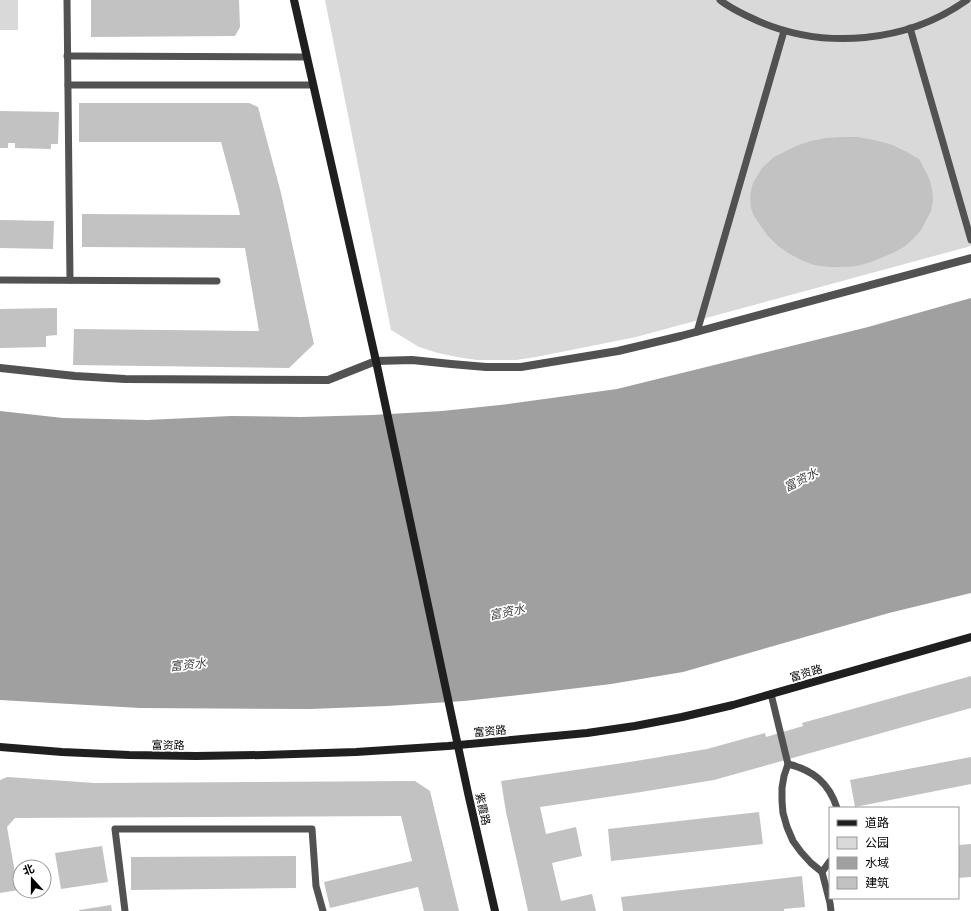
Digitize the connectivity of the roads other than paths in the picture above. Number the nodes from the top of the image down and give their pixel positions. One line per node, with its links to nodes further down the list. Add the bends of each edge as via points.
1 (66, 0): 7 (lane)
2 (294, 0): 8 (street, 紫霞路)
3 (720, 0): 6 (lane, via 745,15)
4 (967, 0): 5 (lane, via 938,17)
5 (910, 28): 6 (lane, via 891,34 841,39 816,38); 11 (lane)
6 (784, 31): 16 (lane)
7 (67, 56): 8 (lane); 9 (lane)
8 (306, 58): 10 (street, 紫霞路)
9 (68, 85): 10 (lane); 14 (lane)
10 (313, 85): 17 (street, 紫霞路)
11 (971, 240)
12 (971, 258): 16 (street)
13 (0, 280): 14 (lane)
14 (70, 280): 15 (lane)
15 (217, 280)
16 (697, 332): 17 (street, via 618,351 521,367 412,360)
17 (376, 361): 18 (street, via 328,380 125,379); 21 (street, 紫霞路)
18 (0, 368)
19 (971, 638): 20 (street, 富资路)
20 (771, 694): 21 (street, 富资路, via 682,717 635,726); 23 (lane)
21 (458, 745): 22 (street, 富资路, via 356,752 196,756 62,752); 29 (street, 紫霞路)
22 (0, 747)
23 (788, 764): 24 (lane, via 812,773 830,791); 26 (lane, via 782,788 783,813 787,827 801,852)
24 (837, 807)
25 (829, 862): 26 (lane)
26 (822, 872): 30 (lane)
27 (125, 911): 28 (lane, via 115,829 312,829 316,886)
28 (323, 911)
29 (495, 911)
30 (831, 911)

